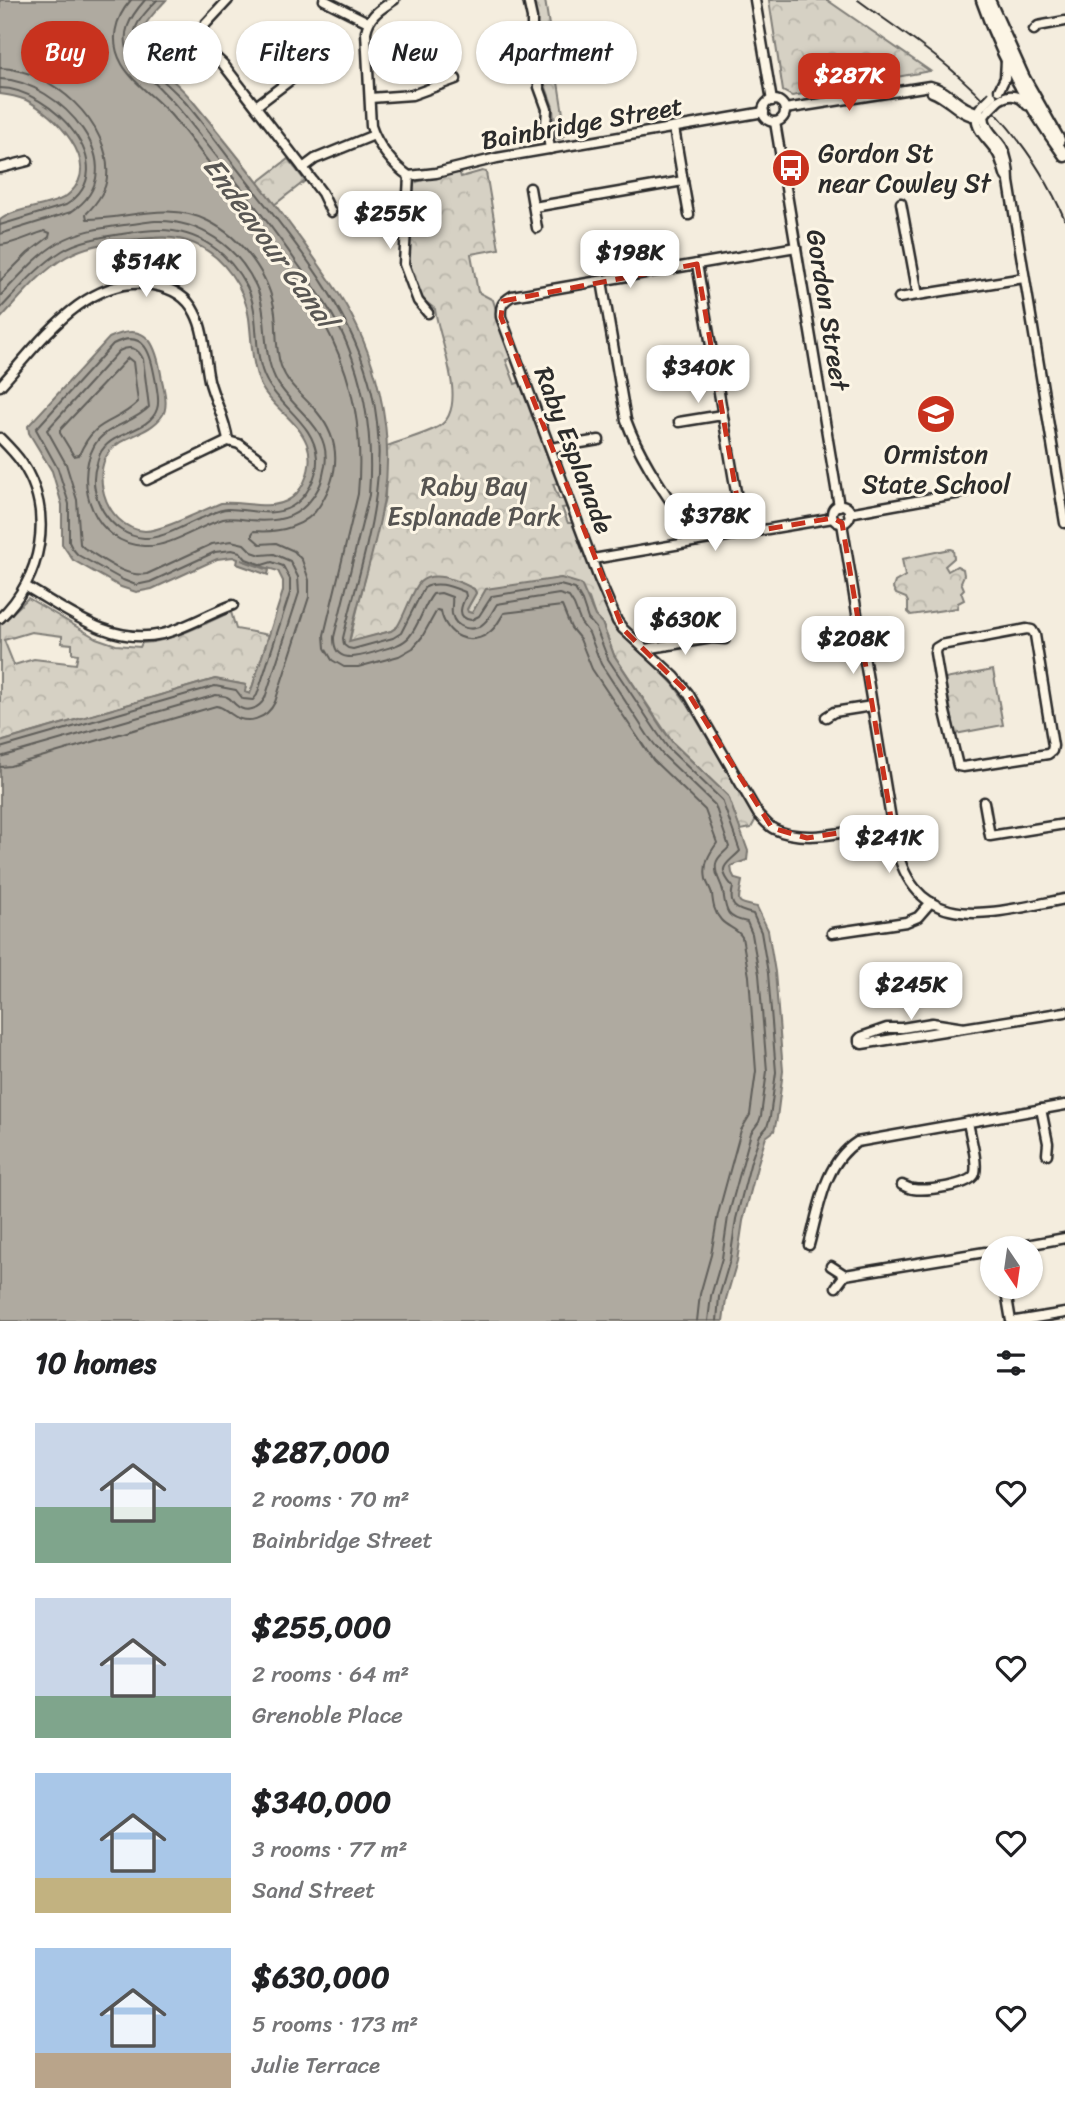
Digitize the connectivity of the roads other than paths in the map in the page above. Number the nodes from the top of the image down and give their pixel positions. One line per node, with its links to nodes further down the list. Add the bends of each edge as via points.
1 (228, 0): 21 (street, via 201,29 200,43)
2 (324, 0): 10 (street)
3 (394, 0): 8 (street)
4 (528, 0): 29 (street)
5 (755, 0): 20 (street)
6 (982, 0): 12 (main road)
7 (989, 0): 14 (main road)
8 (369, 21)
9 (1065, 21): 11 (street)
10 (368, 22): 13 (street)
11 (1034, 30)
12 (1006, 59): 14 (main road); 18 (street)
13 (368, 65)
14 (1020, 80): 18 (street); 28 (main road); 30 (main road)
15 (285, 84): 21 (street)
16 (369, 84): 19 (street)
17 (442, 84): 19 (street, via 412,95)
18 (997, 97): 24 (street, bridge); 28 (street, via 1018,96)
19 (370, 98): 27 (street)
20 (772, 101): 22 (street); 23 (street)
21 (256, 106): 33 (street)
22 (785, 109): 24 (street, via 909,88 936,93 963,113); 25 (street)
23 (764, 112): 25 (street); 26 (street, Bainbridge Street)
24 (982, 112): 44 (street, via 977,127 997,151 1009,182)
25 (775, 122): 42 (street, Gordon Street)
26 (674, 128): 29 (street, Bainbridge Street); 35 (street)
27 (374, 135): 33 (street); 34 (street)
28 (1056, 144): 30 (main road)
29 (550, 149): 34 (street, Bainbridge Street)
30 (1065, 154)
31 (28, 161): 32 (street)
32 (0, 168)
33 (303, 168): 39 (street)
34 (409, 176): 48 (street, via 404,264 418,301)
35 (683, 181): 38 (street); 40 (street)
36 (530, 188): 38 (street)
37 (901, 203): 46 (street)
38 (534, 206): 41 (street)
39 (331, 212)
40 (689, 215)
41 (537, 228)
42 (796, 247): 43 (street); 59 (street, Gordon Street)
43 (697, 264): 45 (street); 50 (street)
44 (1024, 278): 46 (street); 63 (street)
45 (602, 281): 55 (street, Raby Esplanade, via 512,296 500,309); 65 (street, via 626,420 641,455)
46 (918, 295): 47 (street)
47 (898, 298)
48 (428, 313)
49 (0, 386): 54 (street, via 71,310 87,299 122,286 167,288 184,298 199,321 206,369)
50 (723, 415): 51 (street); 64 (street)
51 (679, 422)
52 (0, 439): 67 (street, via 23,464 37,500 40,541)
53 (600, 440): 55 (street)
54 (228, 441): 56 (street); 57 (street)
55 (551, 448): 66 (street, Raby Esplanade)
56 (262, 461)
57 (147, 480)
58 (967, 492): 60 (street)
59 (839, 506): 60 (street); 61 (street, via 833,510)
60 (849, 513): 62 (street)
61 (833, 518): 62 (street); 64 (street)
62 (842, 523): 72 (street)
63 (1065, 523)
64 (743, 533): 65 (street)
65 (697, 541): 66 (street)
66 (593, 559): 71 (street, Raby Esplanade, via 617,621)
67 (25, 586): 68 (street, via 100,629 122,635 163,634); 69 (street)
68 (233, 605)
69 (0, 618)
70 (725, 639): 71 (street)
71 (645, 649): 76 (street, Raby Esplanade, via 675,677 697,707 758,814 772,828 807,838)
72 (872, 706): 73 (street); 76 (street)
73 (826, 717)
74 (1052, 751): 74 (street, via 958,766 936,648 1032,630)
75 (984, 802): 77 (street, via 990,836)
76 (892, 824): 79 (street, via 903,870)
77 (1065, 824)
78 (1065, 899): 79 (street, via 967,914)
79 (931, 902): 80 (street, via 918,917 906,922)
80 (832, 933)
81 (1065, 1012): 82 (street)
82 (964, 1028): 82 (street, via 862,1044 859,1042 861,1037 887,1028 932,1023)
83 (1065, 1105): 84 (street)
84 (1041, 1109): 85 (street); 86 (street)
85 (968, 1122): 87 (street, via 977,1170 973,1178 923,1189); 90 (street, via 857,1142 847,1148 829,1174)
86 (1047, 1154)
87 (902, 1185)
88 (1065, 1238): 89 (street)
89 (1043, 1242)
90 (808, 1245)
91 (980, 1253): 93 (street)
92 (831, 1266): 93 (street)
93 (845, 1275): 94 (street)
94 (836, 1287)
95 (1008, 1299): 98 (street)
96 (1065, 1313): 97 (street)
97 (1034, 1320): 98 (street)
98 (1014, 1321)

